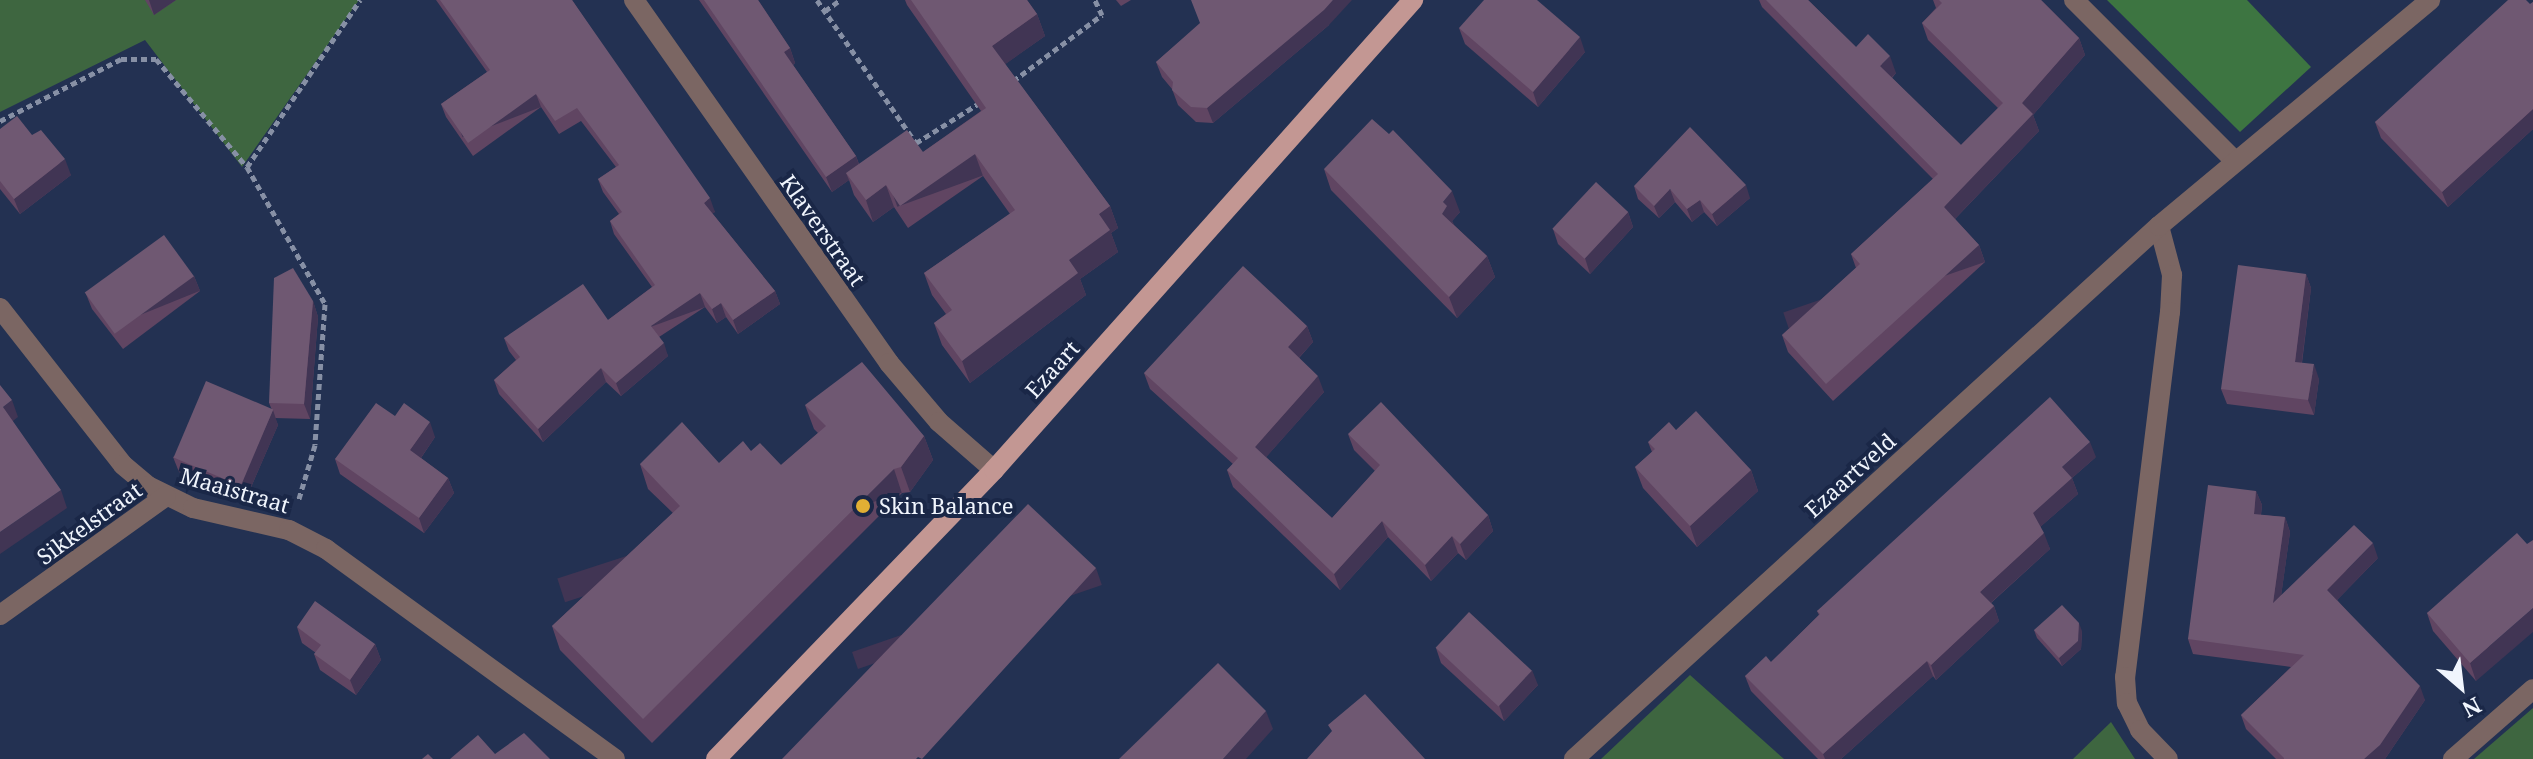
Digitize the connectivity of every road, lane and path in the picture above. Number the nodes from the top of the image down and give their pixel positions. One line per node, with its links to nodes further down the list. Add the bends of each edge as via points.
1 (360, 0): 14 (path)
2 (634, 0): 17 (street, Klaverstraat, via 889,363 939,422)
3 (817, 0): 9 (path)
4 (840, 0): 9 (path)
5 (1095, 0): 10 (path, via 1102,15)
6 (1413, 0): 17 (main road, Ezaart)
7 (2074, 0): 13 (street)
8 (2430, 0): 13 (street, Ezaartveld)
9 (825, 11): 11 (path, via 916,143)
10 (1001, 89)
11 (989, 97)
12 (0, 121): 14 (path, via 121,59 156,59)
13 (2235, 161): 15 (street, Ezaartveld)
14 (247, 167): 19 (path, via 325,304 315,445)
15 (2159, 226): 24 (street, Ezaartveld); 25 (street, via 2172,287 2132,614 2127,703 2140,730)
16 (0, 308): 18 (street, Maaistraat, via 123,465)
17 (994, 470): 23 (main road, Ezaart)
18 (166, 496): 19 (street, Maaistraat, via 193,508); 20 (street, Sikkelstraat)
19 (289, 530): 22 (street, Maaistraat, via 326,549)
20 (0, 615)
21 (2533, 689): 26 (street)
22 (615, 759)
23 (716, 759)
24 (1574, 759)
25 (2168, 759)
26 (2453, 759)

